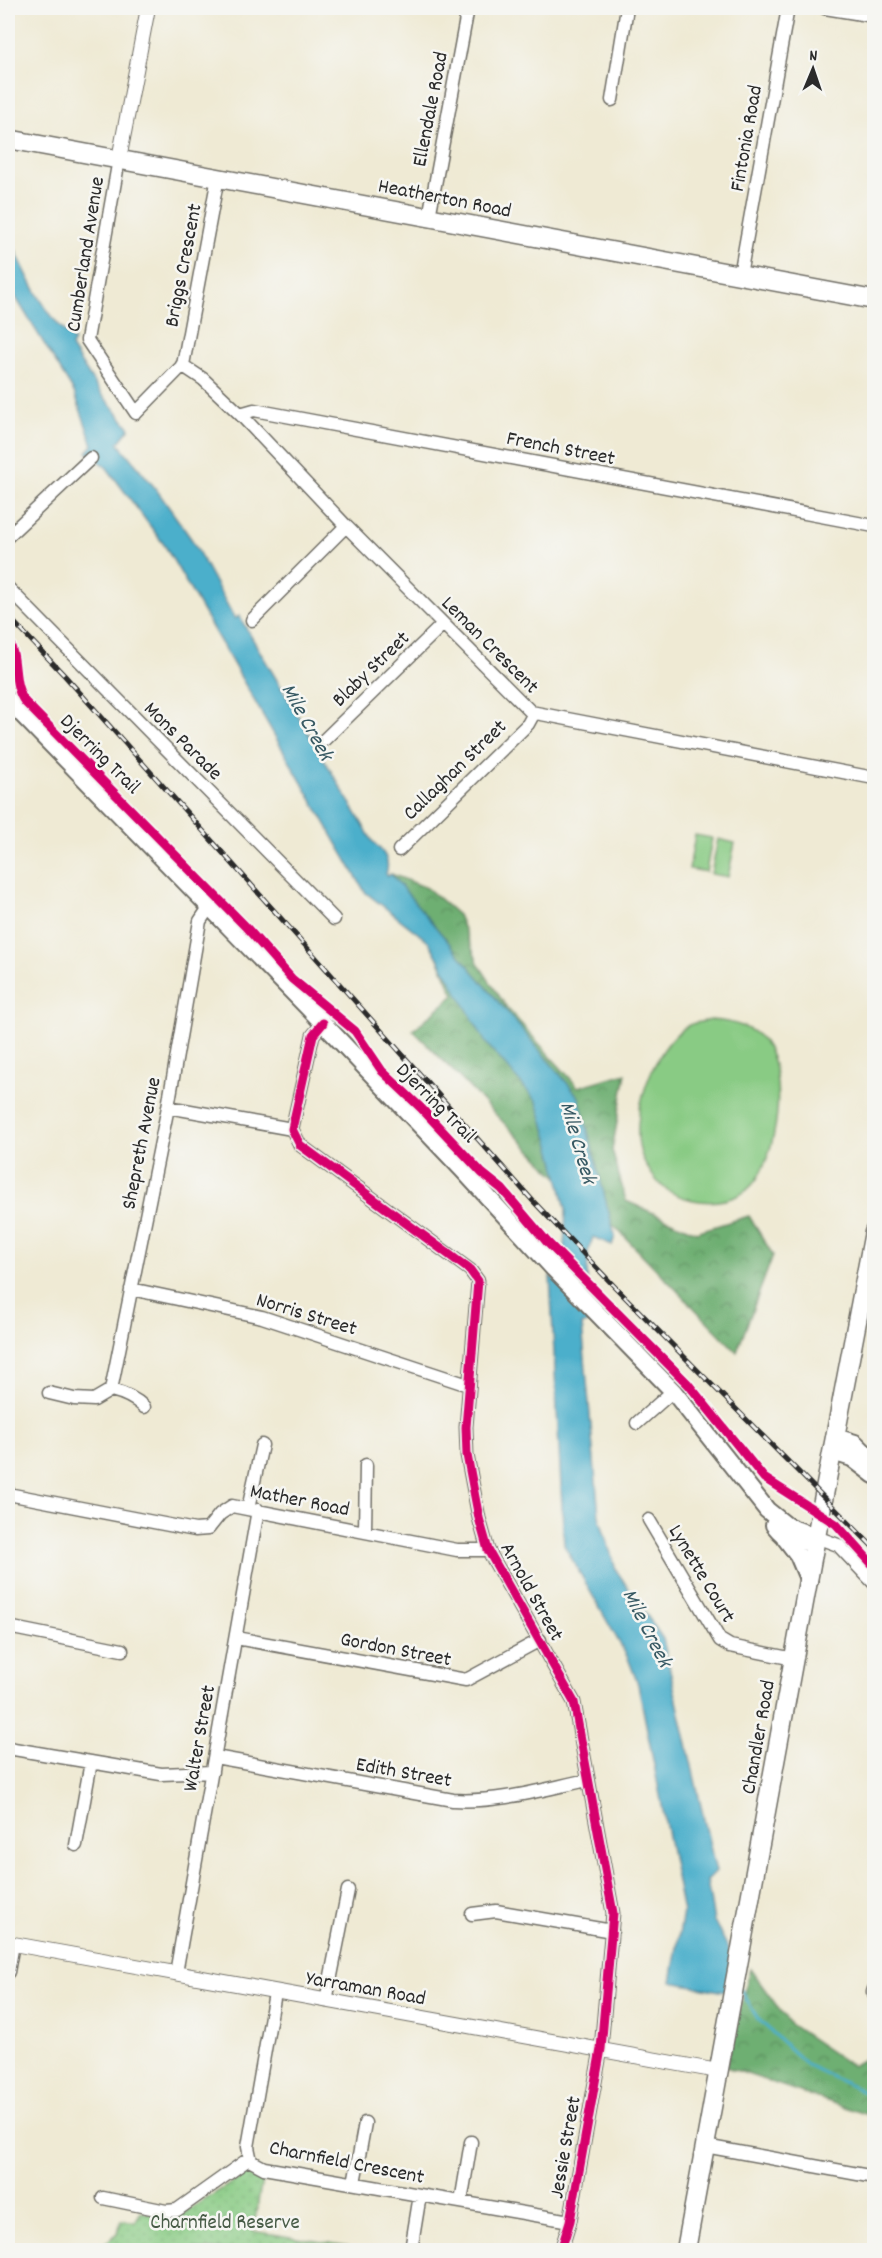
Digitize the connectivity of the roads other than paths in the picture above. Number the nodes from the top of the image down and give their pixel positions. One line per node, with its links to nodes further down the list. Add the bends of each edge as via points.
1 (148, 8): 9 (street)
2 (468, 8): 11 (street, Ellendale Road)
3 (627, 8): 7 (street)
4 (788, 8): 12 (street, Fintonia Road)
5 (825, 8): 6 (street)
6 (874, 16)
7 (612, 100)
8 (8, 139): 9 (main road, Heatherton Road)
9 (119, 159): 10 (main road, Heatherton Road); 15 (street, Cumberland Avenue, via 87,339)
10 (218, 177): 11 (main road, Heatherton Road); 14 (street, Briggs Crescent)
11 (429, 217): 12 (main road, Heatherton Road)
12 (741, 275): 13 (main road, Heatherton Road)
13 (874, 300)
14 (183, 362): 15 (street); 16 (street, Leman Crescent, via 194,364 203,379)
15 (136, 412): 17 (street)
16 (240, 414): 19 (street, Leman Crescent); 20 (street, French Street, via 254,410)
17 (127, 423)
18 (91, 458): 21 (street)
19 (346, 526): 23 (street); 24 (street, Leman Crescent)
20 (874, 526)
21 (8, 536)
22 (8, 588): 31 (street, Mons Parade)
23 (252, 620)
24 (443, 624): 26 (street, Leman Crescent); 27 (street, Blaby Street)
25 (8, 700): 30 (main road)
26 (534, 713): 28 (street, Leman Crescent); 29 (street, Callaghan Street, via 528,724)
27 (324, 740)
28 (874, 778)
29 (399, 850)
30 (210, 906): 32 (main road); 33 (street, Shepreth Avenue, via 200,921)
31 (334, 919)
32 (323, 1023): 34 (street, via 314,1035); 40 (main road)
33 (168, 1107): 34 (street); 36 (street, Shepreth Avenue)
34 (292, 1129): 38 (street, Arnold Street, via 300,1145 470,1270 478,1281)
35 (874, 1232): 37 (main road, Chandler Road)
36 (131, 1289): 38 (street, Norris Street, via 262,1317); 39 (street, Shepreth Avenue)
37 (868, 1306): 44 (main road, Chandler Road)
38 (468, 1385): 57 (street, Arnold Street, via 467,1455)
39 (111, 1390): 41 (street, via 94,1400); 42 (street)
40 (673, 1391): 43 (street); 50 (main road)
41 (49, 1393)
42 (144, 1407)
43 (637, 1423)
44 (834, 1444): 46 (main road, via 855,1443); 48 (main road); 52 (main road, Chandler Road)
45 (262, 1445): 51 (street, Walter Street)
46 (874, 1461)
47 (366, 1465): 54 (street)
48 (874, 1475)
49 (8, 1494): 51 (street, Mather Road, via 195,1530 208,1529 232,1506)
50 (765, 1508): 52 (main road, via 792,1520); 55 (main road); 56 (main road, via 787,1526)
51 (253, 1510): 54 (street, Mather Road); 61 (street, Walter Street)
52 (821, 1514): 56 (main road, Chandler Road)
53 (649, 1520): 64 (street, Lynette Court, via 720,1640 730,1646)
54 (365, 1532): 57 (street, Mather Road, via 456,1550)
55 (780, 1532): 56 (main road, via 796,1543); 58 (main road, via 798,1555)
56 (816, 1538): 58 (main road, Chandler Road); 59 (street, via 838,1545)
57 (488, 1550): 62 (street, Arnold Street)
58 (809, 1581): 64 (main road, Chandler Road)
59 (874, 1583)
60 (8, 1627): 63 (street)
61 (236, 1638): 62 (street, Gordon Street, via 465,1680); 66 (street, Walter Street)
62 (540, 1640): 69 (street, Arnold Street, via 574,1702)
63 (122, 1650)
64 (795, 1659): 80 (main road, Chandler Road)
65 (8, 1748): 67 (street)
66 (215, 1757): 68 (street, Walter Street); 69 (street, Edith Street, via 453,1800 494,1798)
67 (91, 1762): 68 (street, via 160,1774); 70 (street)
68 (212, 1772): 76 (street, Walter Street)
69 (588, 1780): 73 (street, Arnold Street, via 610,1891)
70 (76, 1845)
71 (348, 1890): 78 (street)
72 (472, 1914): 73 (street, via 496,1911)
73 (612, 1931): 79 (street, Arnold Street)
74 (10, 1944): 75 (street); 76 (street, Yarraman Road)
75 (8, 1972)
76 (176, 1973): 77 (street, Yarraman Road)
77 (275, 1993): 78 (street, Yarraman Road); 84 (street, Charnfield Crescent, via 248,2147)
78 (326, 2001): 79 (street, Yarraman Road)
79 (601, 2049): 80 (street, Yarraman Road); 90 (street, Jessie Street)
80 (718, 2071): 83 (main road, Chandler Road)
81 (365, 2122): 86 (street)
82 (471, 2142): 89 (street)
83 (705, 2146): 85 (street); 93 (main road, Chandler Road)
84 (250, 2158): 86 (street, Charnfield Crescent, via 264,2168); 88 (street, via 177,2210)
85 (874, 2176)
86 (354, 2183): 87 (street, Charnfield Crescent)
87 (420, 2195): 89 (street, Charnfield Crescent); 91 (street)
88 (103, 2198)
89 (460, 2202): 90 (street, Charnfield Crescent)
90 (570, 2221): 92 (street, Jessie Street)
91 (411, 2250)
92 (561, 2250)
93 (686, 2250)

